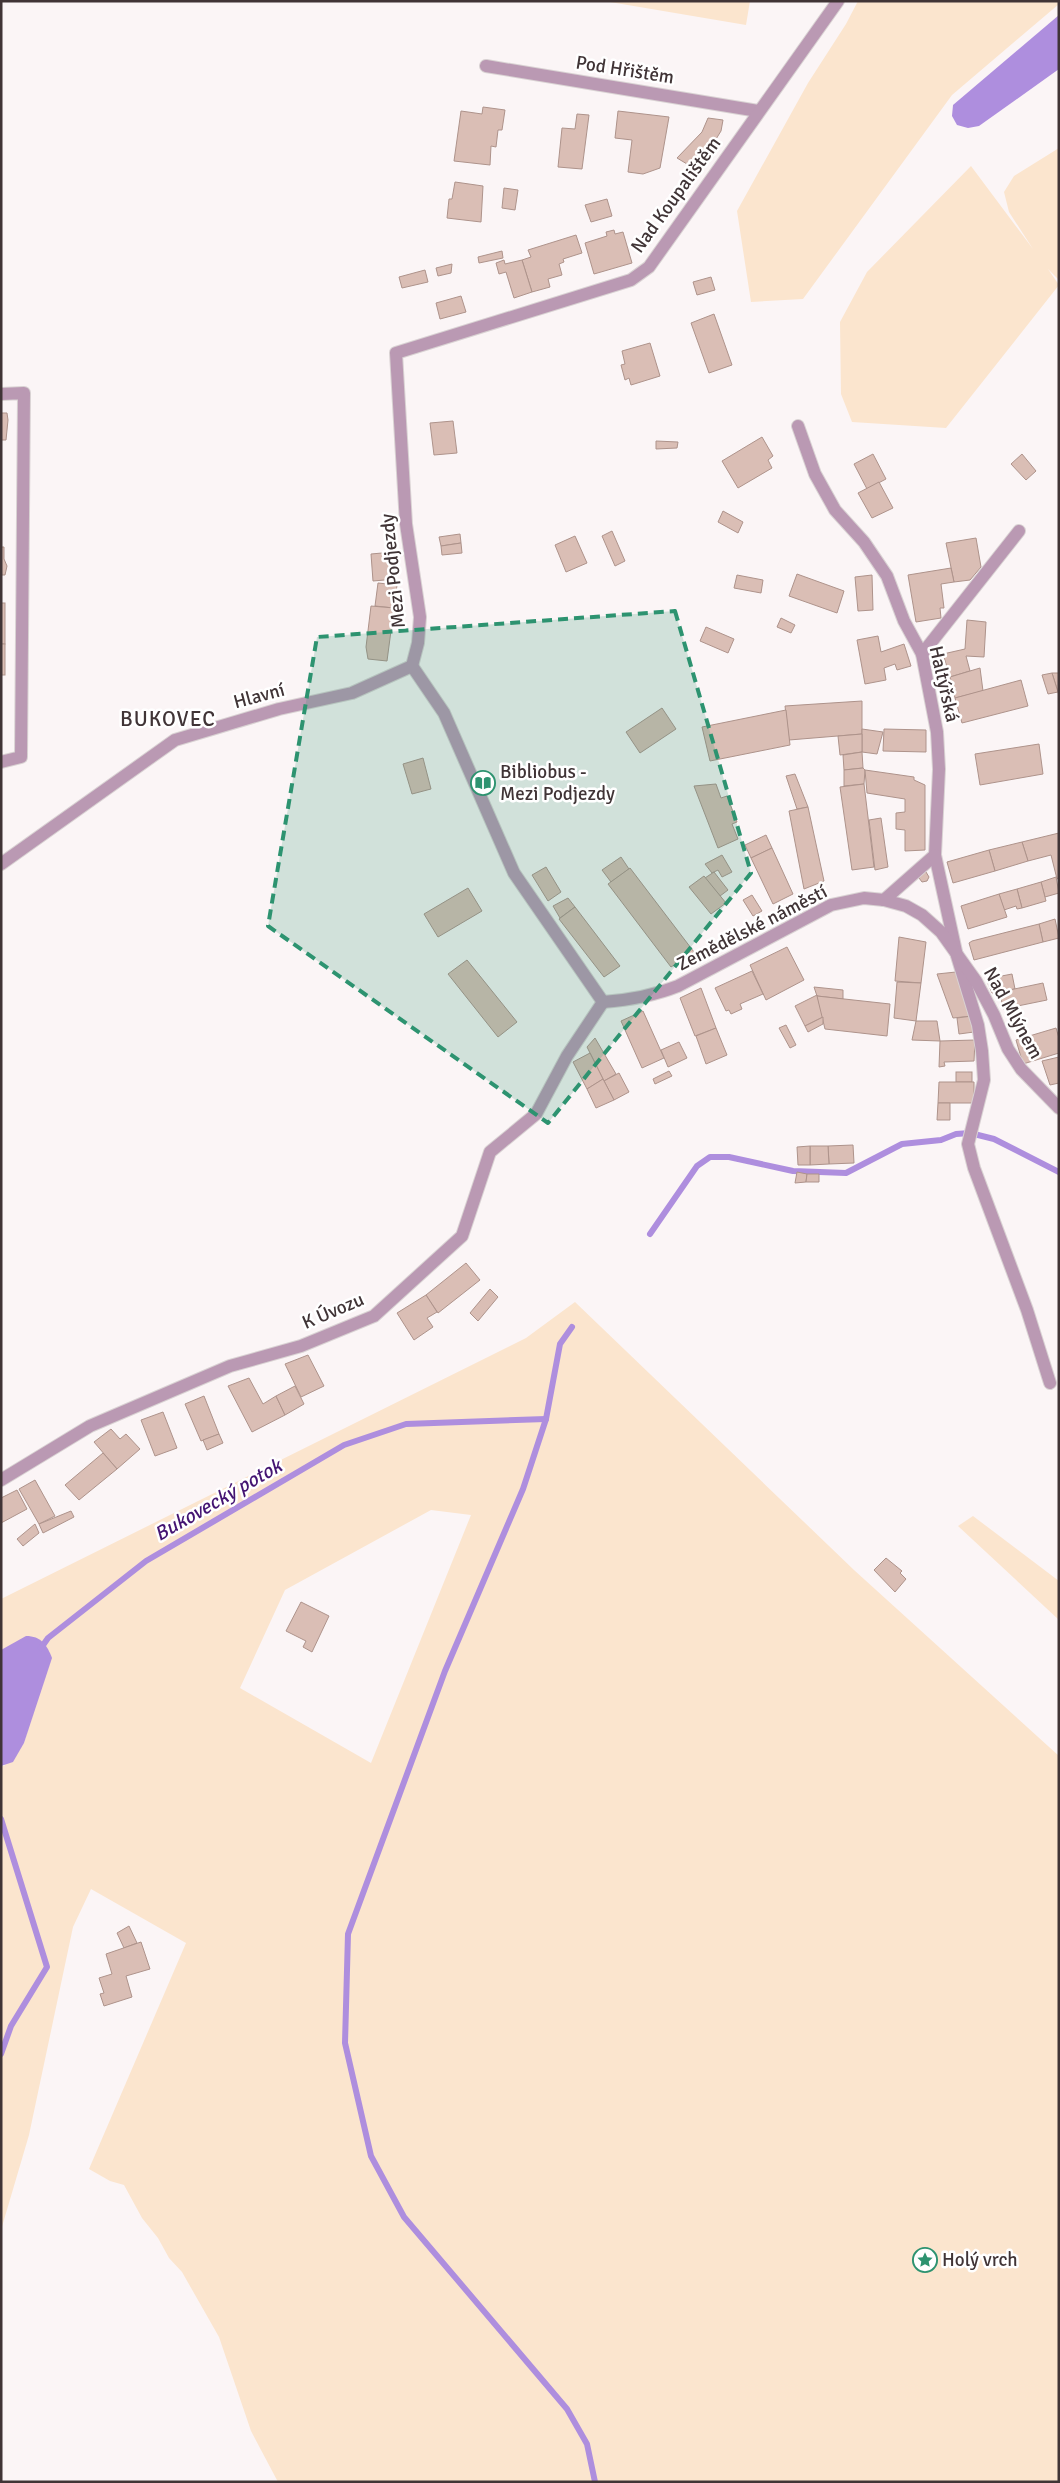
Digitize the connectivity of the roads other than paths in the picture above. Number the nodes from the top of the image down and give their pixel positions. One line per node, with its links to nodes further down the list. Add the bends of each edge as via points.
1 (838, 1): 3 (street, Nad Koupalištěm)
2 (486, 66): 3 (street, Pod Hřištěm)
3 (758, 111): 4 (street, Nad Koupalištěm, via 664,247 648,267 631,280)
4 (396, 353): 9 (street, Mezi Podjezdy, via 406,524 420,617)
5 (1, 394): 10 (street, via 24,393 21,757)
6 (798, 426): 8 (street, Haltýřská, via 815,474 835,510 864,542 887,576 904,621)
7 (1019, 531): 8 (street)
8 (922, 654): 11 (street, Haltýřská, via 937,732 939,769)
9 (412, 666): 12 (street, Hlavní, via 352,693 279,709 175,740); 15 (street, via 444,713 514,873)
10 (1, 762)
11 (935, 855): 13 (street); 14 (street, Haltýřská)
12 (1, 864)
13 (884, 900): 14 (street, Zemědělské náměstí, via 922,915 942,932); 15 (street, Zemědělské náměstí, via 864,898 831,905 678,986 654,995)
14 (957, 956): 16 (street, Nad Mlýnem, via 976,980 1008,1049 1021,1069); 17 (street, via 978,1025 984,1080 968,1144)
15 (603, 1002): 18 (street, K Úvozu, via 567,1056 536,1114 490,1152 462,1236 374,1316 301,1346 230,1366 90,1426)
16 (1059, 1108)
17 (1050, 1382)
18 (1, 1480)

